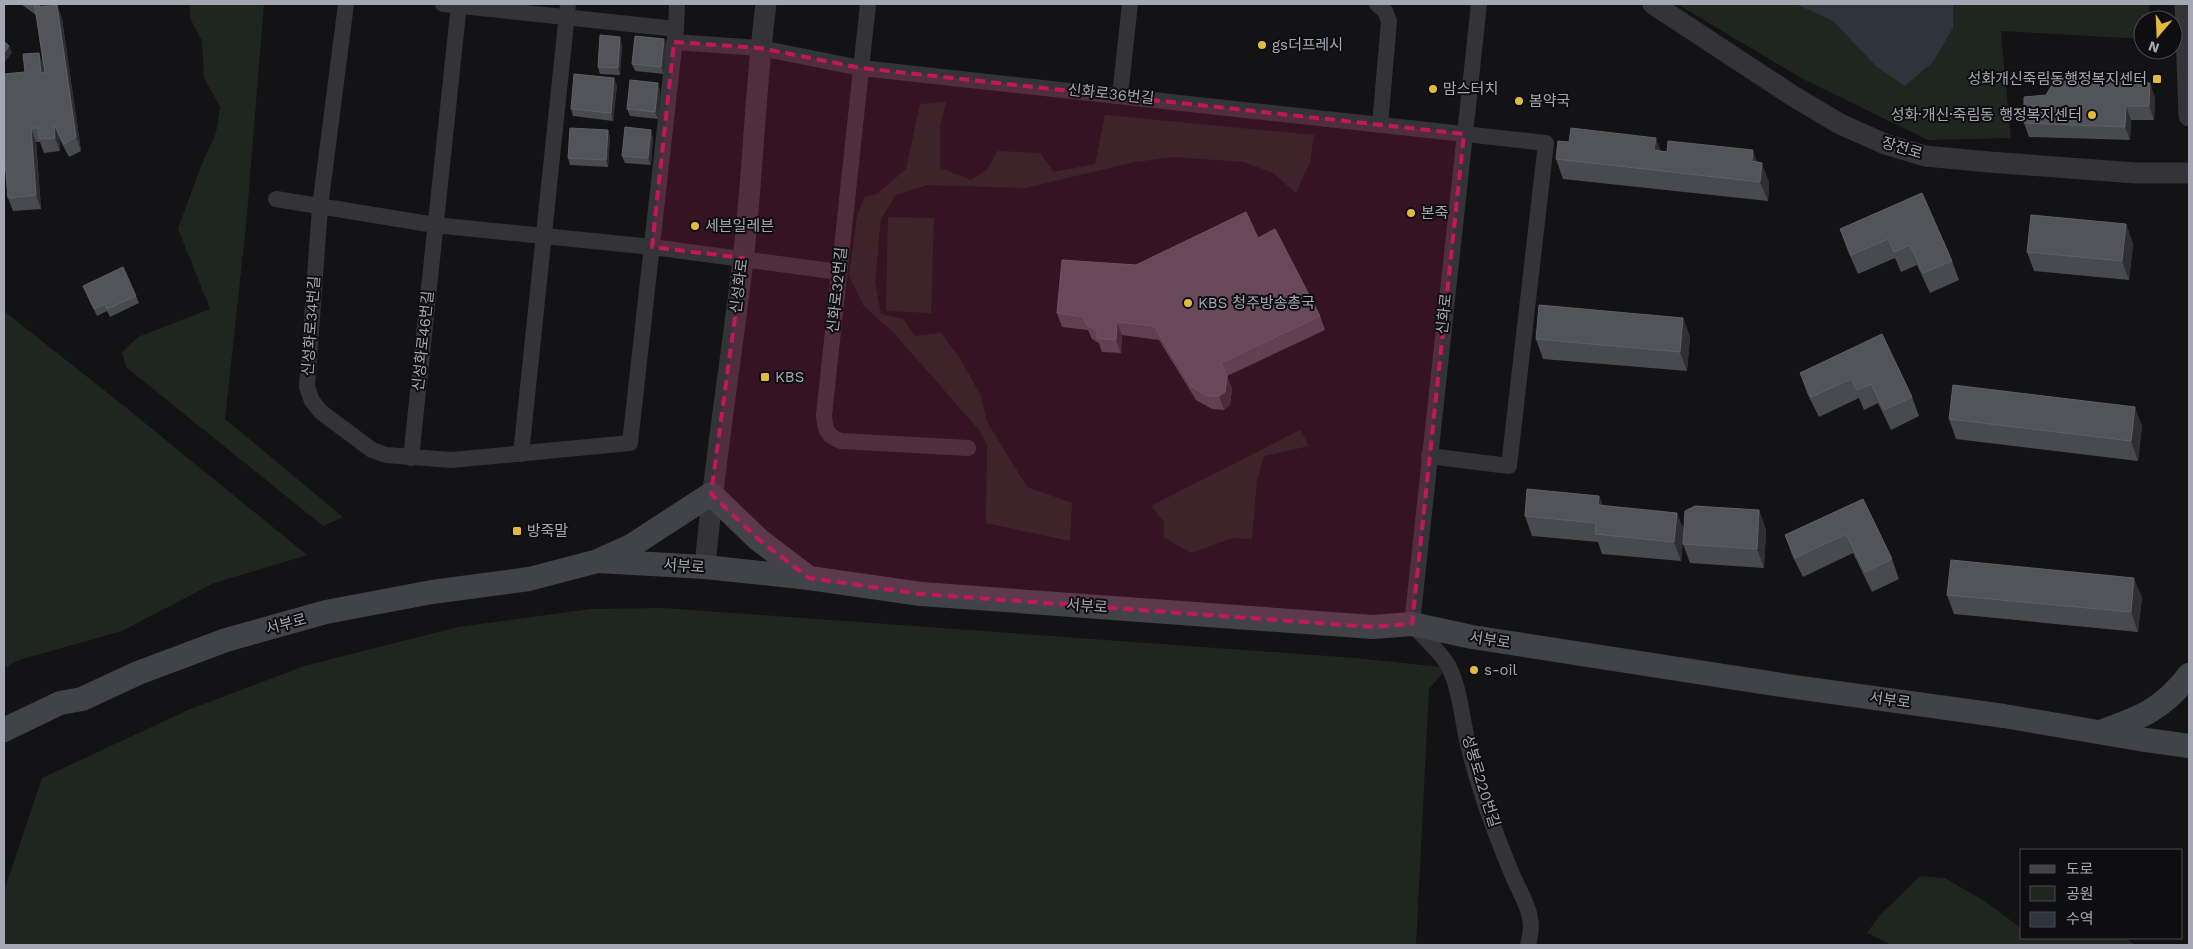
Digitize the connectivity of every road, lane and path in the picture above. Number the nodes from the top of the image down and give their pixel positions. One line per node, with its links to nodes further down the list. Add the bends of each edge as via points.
1 (346, 4): 22 (street, 신성화로34번길)
2 (442, 4): 11 (street, 신화로36번길)
3 (677, 4): 13 (street)
4 (766, 4): 14 (street, 신성화로)
5 (868, 4): 15 (street, 신화로32번길)
6 (1130, 4): 16 (street)
7 (1377, 4): 18 (street, via 1389,21)
8 (1479, 4): 19 (street, 신화로)
9 (1653, 4): 20 (street, 장전로, via 1793,96 1840,124 1885,144 1925,156 2136,173)
10 (2185, 4): 17 (street)
11 (459, 5): 12 (street, 신화로36번길); 23 (street, 신성화로46번길)
12 (567, 10): 13 (street, 신화로36번길); 24 (street)
13 (675, 36): 14 (street, 신화로36번길); 25 (street)
14 (760, 48): 15 (street, 신화로36번길); 26 (street, 신성화로)
15 (861, 68): 16 (street, 신화로36번길); 27 (street, 신화로32번길)
16 (1120, 95): 18 (street, 신화로36번길)
17 (2189, 116)
18 (1380, 125): 19 (street, 신화로36번길)
19 (1464, 134): 30 (street, 신화로); 30 (street, 신화로36번길, via 1546,143 1509,466)
20 (2189, 173)
21 (276, 199): 22 (street)
22 (320, 207): 23 (street); 31 (street, 신성화로34번길, via 307,387 312,401 321,412 372,450 386,456)
23 (435, 225): 24 (street); 31 (street, 신성화로46번길)
24 (544, 236): 25 (street); 29 (street)
25 (652, 247): 26 (street); 29 (street, 신성화로34번길, via 630,443)
26 (743, 258): 27 (street); 32 (street, 신성화로)
27 (840, 272): 28 (street, 신화로32번길, via 824,429 830,437 842,441)
28 (968, 448)
29 (521, 454): 31 (street, 신성화로34번길, via 452,460)
30 (1429, 456): 36 (street, 신화로)
31 (411, 458)
32 (711, 494): 33 (main road, via 631,546); 34 (street, 신성화로); 35 (main road, via 759,540)
33 (598, 561): 34 (main road, 서부로); 38 (main road, 서부로, via 529,580 432,592 326,612 234,638 138,673 82,699 60,703)
34 (705, 567): 35 (main road, 서부로)
35 (809, 578): 36 (main road, 서부로, via 921,594 1373,627)
36 (1412, 624): 39 (main road, 서부로, via 1472,637); 41 (street, 성봉로220번길, via 1448,666 1457,689 1483,799 1528,904 1532,931)
37 (2189, 675): 39 (main road, via 2176,693 2160,706)
38 (4, 730)
39 (2099, 732): 40 (main road, 서부로)
40 (2189, 746)
41 (1528, 945)

